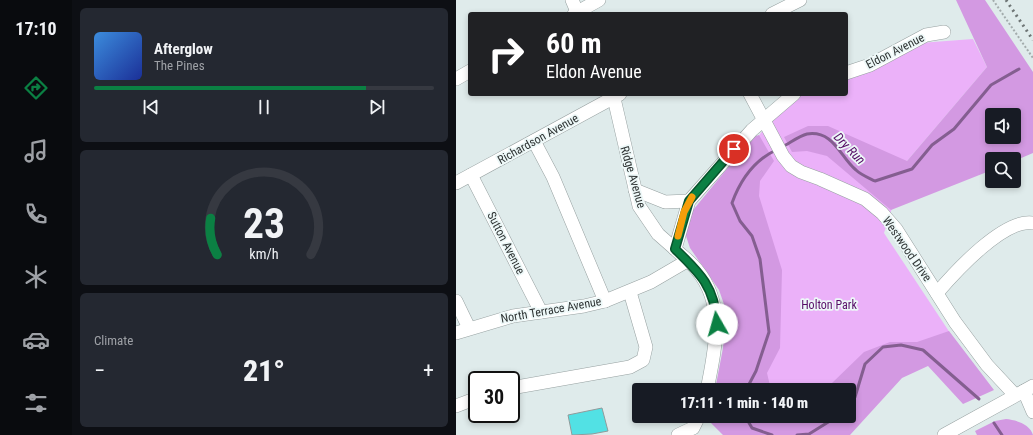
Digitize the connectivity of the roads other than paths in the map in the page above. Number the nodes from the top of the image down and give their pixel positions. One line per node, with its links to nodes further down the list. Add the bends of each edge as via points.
1 (599, 0): 3 (street)
2 (800, 0): 4 (street)
3 (575, 10)
4 (776, 12)
5 (944, 32): 7 (street, Eldon Avenue, via 926,35 870,65)
6 (468, 72): 8 (street)
7 (848, 72)
8 (456, 79)
9 (614, 96): 14 (street, Richardson Avenue)
10 (616, 96): 17 (street, Ridge Avenue)
11 (751, 96): 13 (street, Westwood Drive)
12 (792, 96): 13 (street)
13 (764, 118): 18 (street, via 707,178); 23 (street, Westwood Drive, via 783,156 791,166 865,199 882,213 896,229)
14 (534, 141): 15 (street, Richardson Avenue); 25 (street, via 553,176)
15 (471, 175): 16 (street, Richardson Avenue); 26 (street, Sutton Avenue)
16 (456, 183)
17 (635, 190): 18 (street, via 666,202); 20 (street, Ridge Avenue, via 639,206 648,221)
18 (689, 201): 20 (street)
19 (1033, 223): 23 (street, via 1015,224 992,240 953,274)
20 (675, 249): 21 (street)
21 (687, 260): 22 (street, North Terrace Avenue); 29 (street, via 697,269 712,295 716,309 717,324)
22 (630, 292): 25 (street, North Terrace Avenue); 30 (street, via 646,347 643,360 630,367)
23 (937, 292): 31 (street, Westwood Drive, via 955,322 987,365)
24 (456, 301): 27 (street)
25 (605, 301): 26 (street, North Terrace Avenue)
26 (541, 312): 27 (street, North Terrace Avenue, via 513,316)
27 (468, 328): 28 (street, North Terrace Avenue)
28 (456, 333)
29 (708, 383)
30 (520, 386)
31 (1024, 390): 34 (street, Westwood Drive); 37 (street)
32 (468, 401): 33 (street)
33 (456, 406)
34 (1033, 412)
35 (698, 432): 36 (street)
36 (678, 435)
37 (944, 435)

